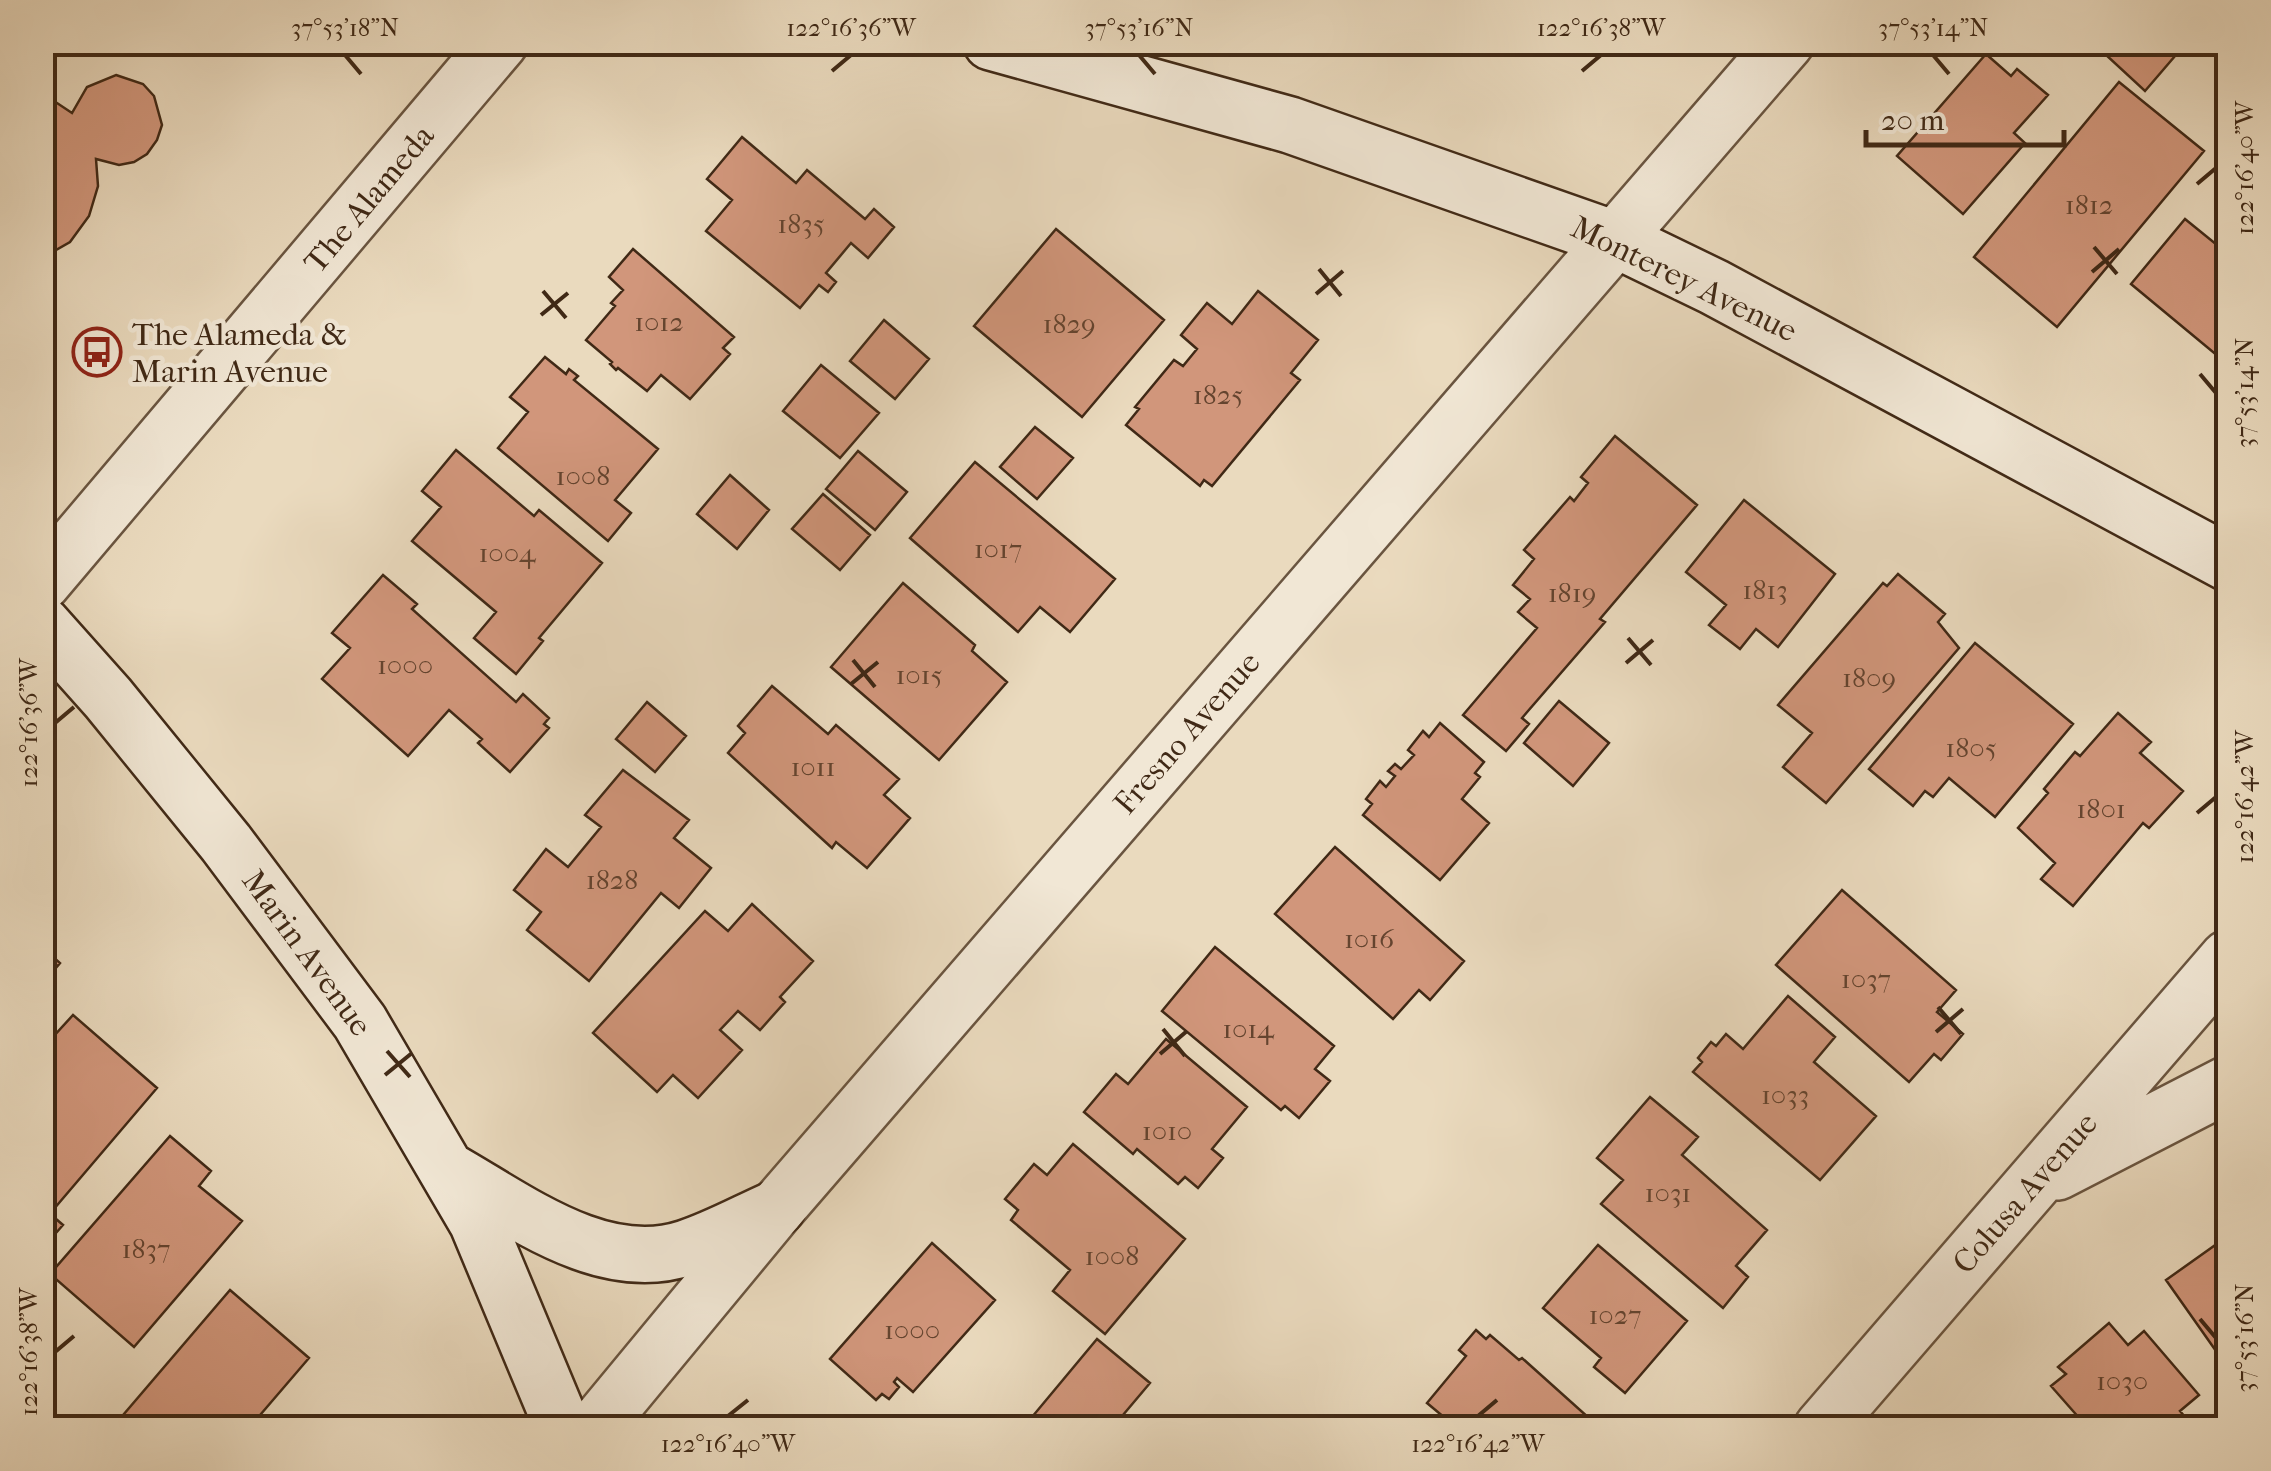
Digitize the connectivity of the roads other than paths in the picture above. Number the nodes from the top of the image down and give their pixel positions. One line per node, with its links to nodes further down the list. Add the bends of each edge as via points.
1 (500, 42): 6 (street, The Alameda)
2 (991, 42): 4 (street, Monterey Avenue, via 1290,125)
3 (1786, 42): 4 (street, Fresno Avenue)
4 (1616, 240): 5 (street, Monterey Avenue); 12 (street, Fresno Avenue)
5 (2228, 563)
6 (42, 583)
7 (42, 624): 10 (street, Marin Avenue, via 226,843 360,1022)
8 (2228, 958): 11 (street, Colusa Avenue)
9 (2228, 1084): 11 (street)
10 (446, 1169): 12 (street, via 604,1251 684,1249); 13 (street, Marin Avenue, via 477,1222)
11 (2032, 1185): 15 (street, Colusa Avenue)
12 (778, 1208): 14 (street, Fresno Avenue)
13 (562, 1428)
14 (594, 1428)
15 (1822, 1428)

